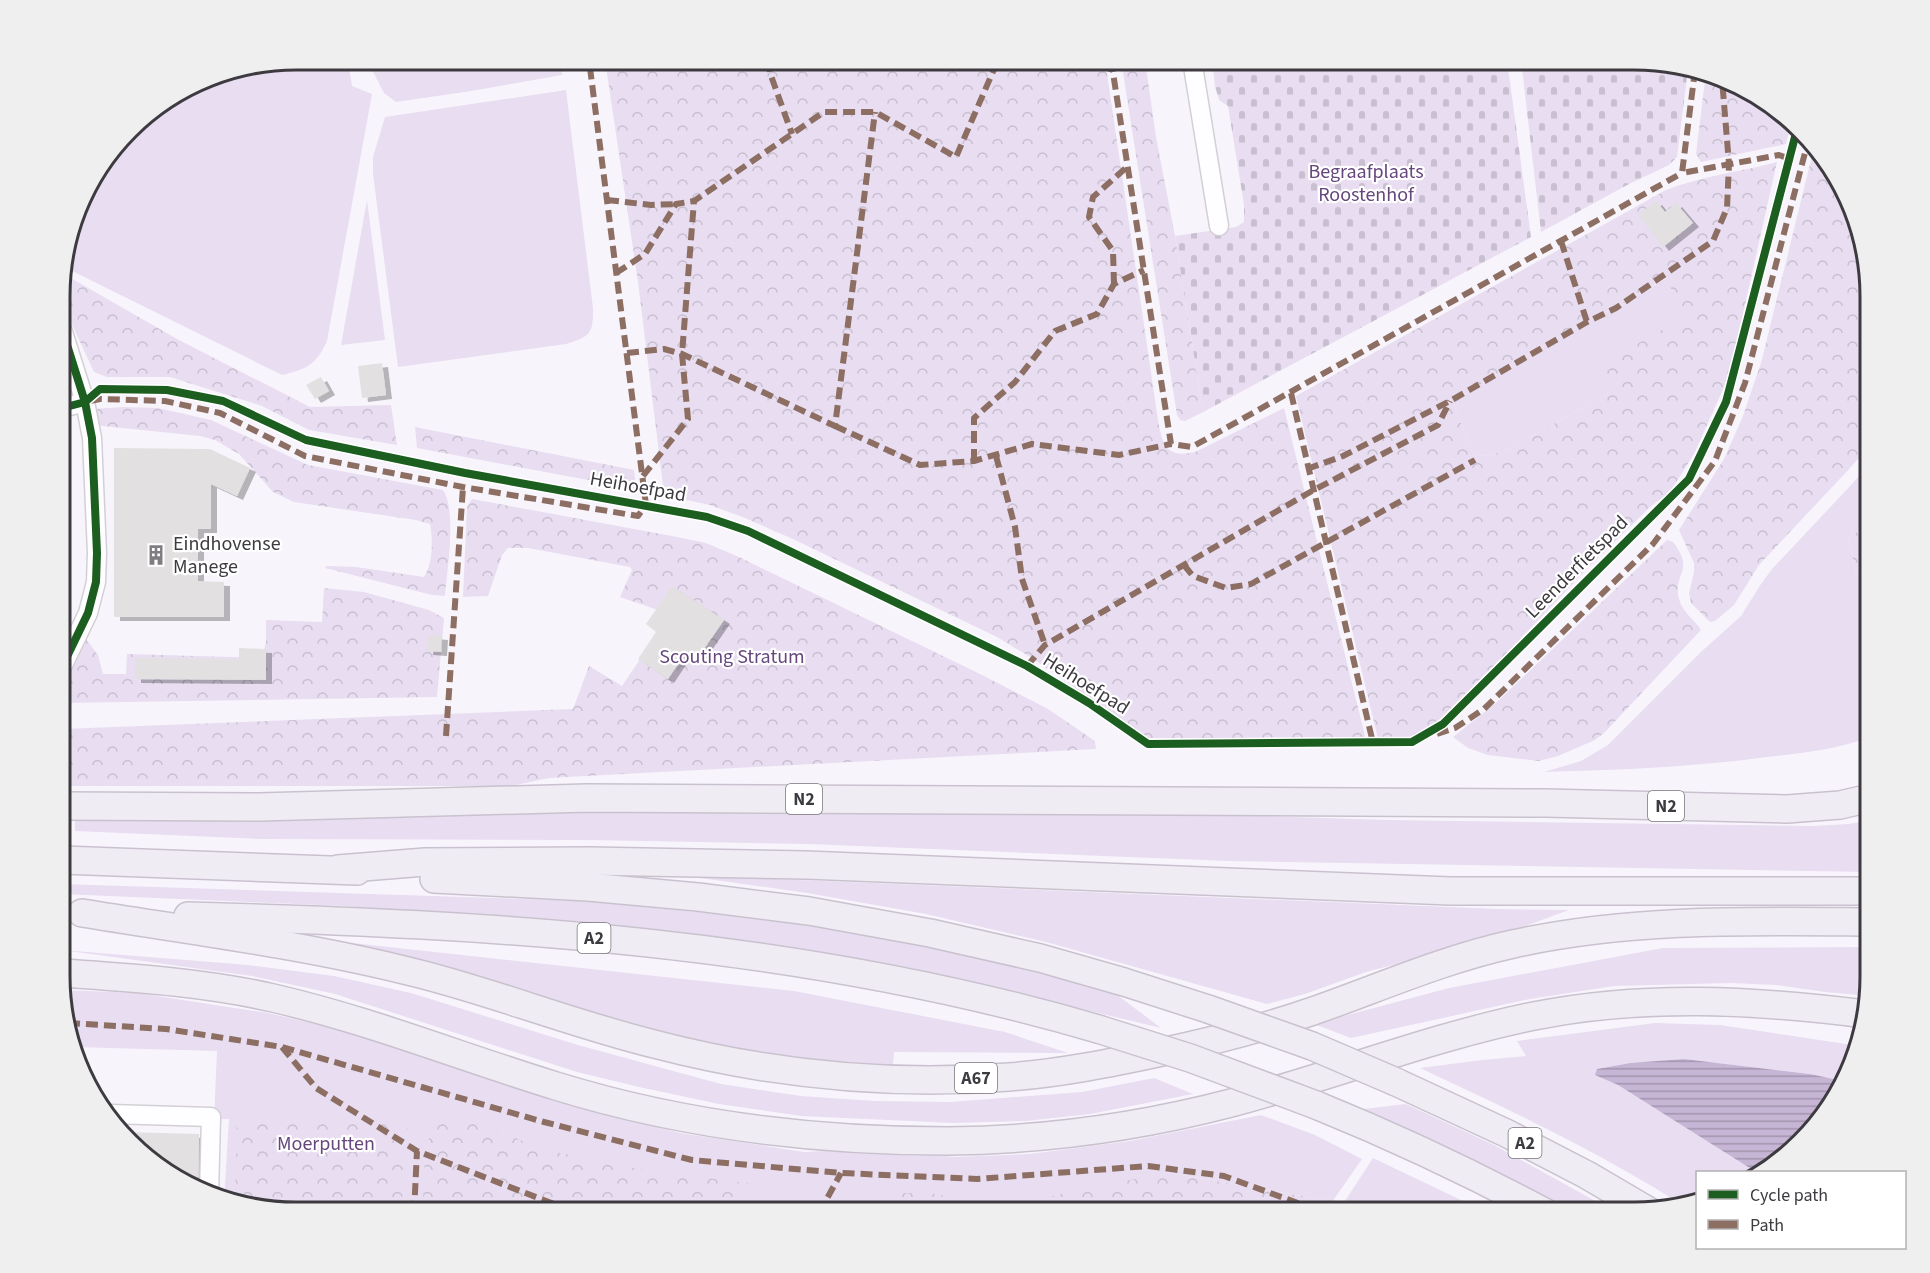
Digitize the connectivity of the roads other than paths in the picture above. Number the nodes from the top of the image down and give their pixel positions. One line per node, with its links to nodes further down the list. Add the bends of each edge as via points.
1 (1194, 70): 2 (street)
2 (1219, 226)
3 (70, 354): 4 (street)
4 (85, 402): 5 (street); 6 (street, via 92,438 96,582 88,613)
5 (70, 406)
6 (70, 650)
7 (1860, 800): 8 (highway, N2, via 1787,809 1546,803 587,798 259,807)
8 (70, 806)
9 (70, 860): 10 (highway, A2)
10 (338, 869): 11 (highway, via 425,862 614,862 806,865 1450,891); 19 (highway, A2, bridge, via 698,897 808,911 1040,958 1208,1009 1312,1046 1506,1133)
11 (1860, 891)
12 (72, 912): 13 (highway, A67, via 379,964 652,1044 733,1063 869,1078 945,1079 1060,1072 1218,1040 1512,944 1645,924); 18 (highway, A2, bridge, via 471,928 685,946 798,961 913,983 1032,1009 1190,1058 1398,1138)
13 (1860, 922)
14 (70, 975): 15 (highway, via 172,982 273,997 558,1087 676,1116 821,1137 908,1141 1030,1137 1179,1115 1436,1040 1573,1009 1659,1001 1735,1001)
15 (1856, 1013)
16 (117, 1114): 17 (street, via 211,1117)
17 (209, 1185)
18 (1526, 1202)
19 (1632, 1202)

